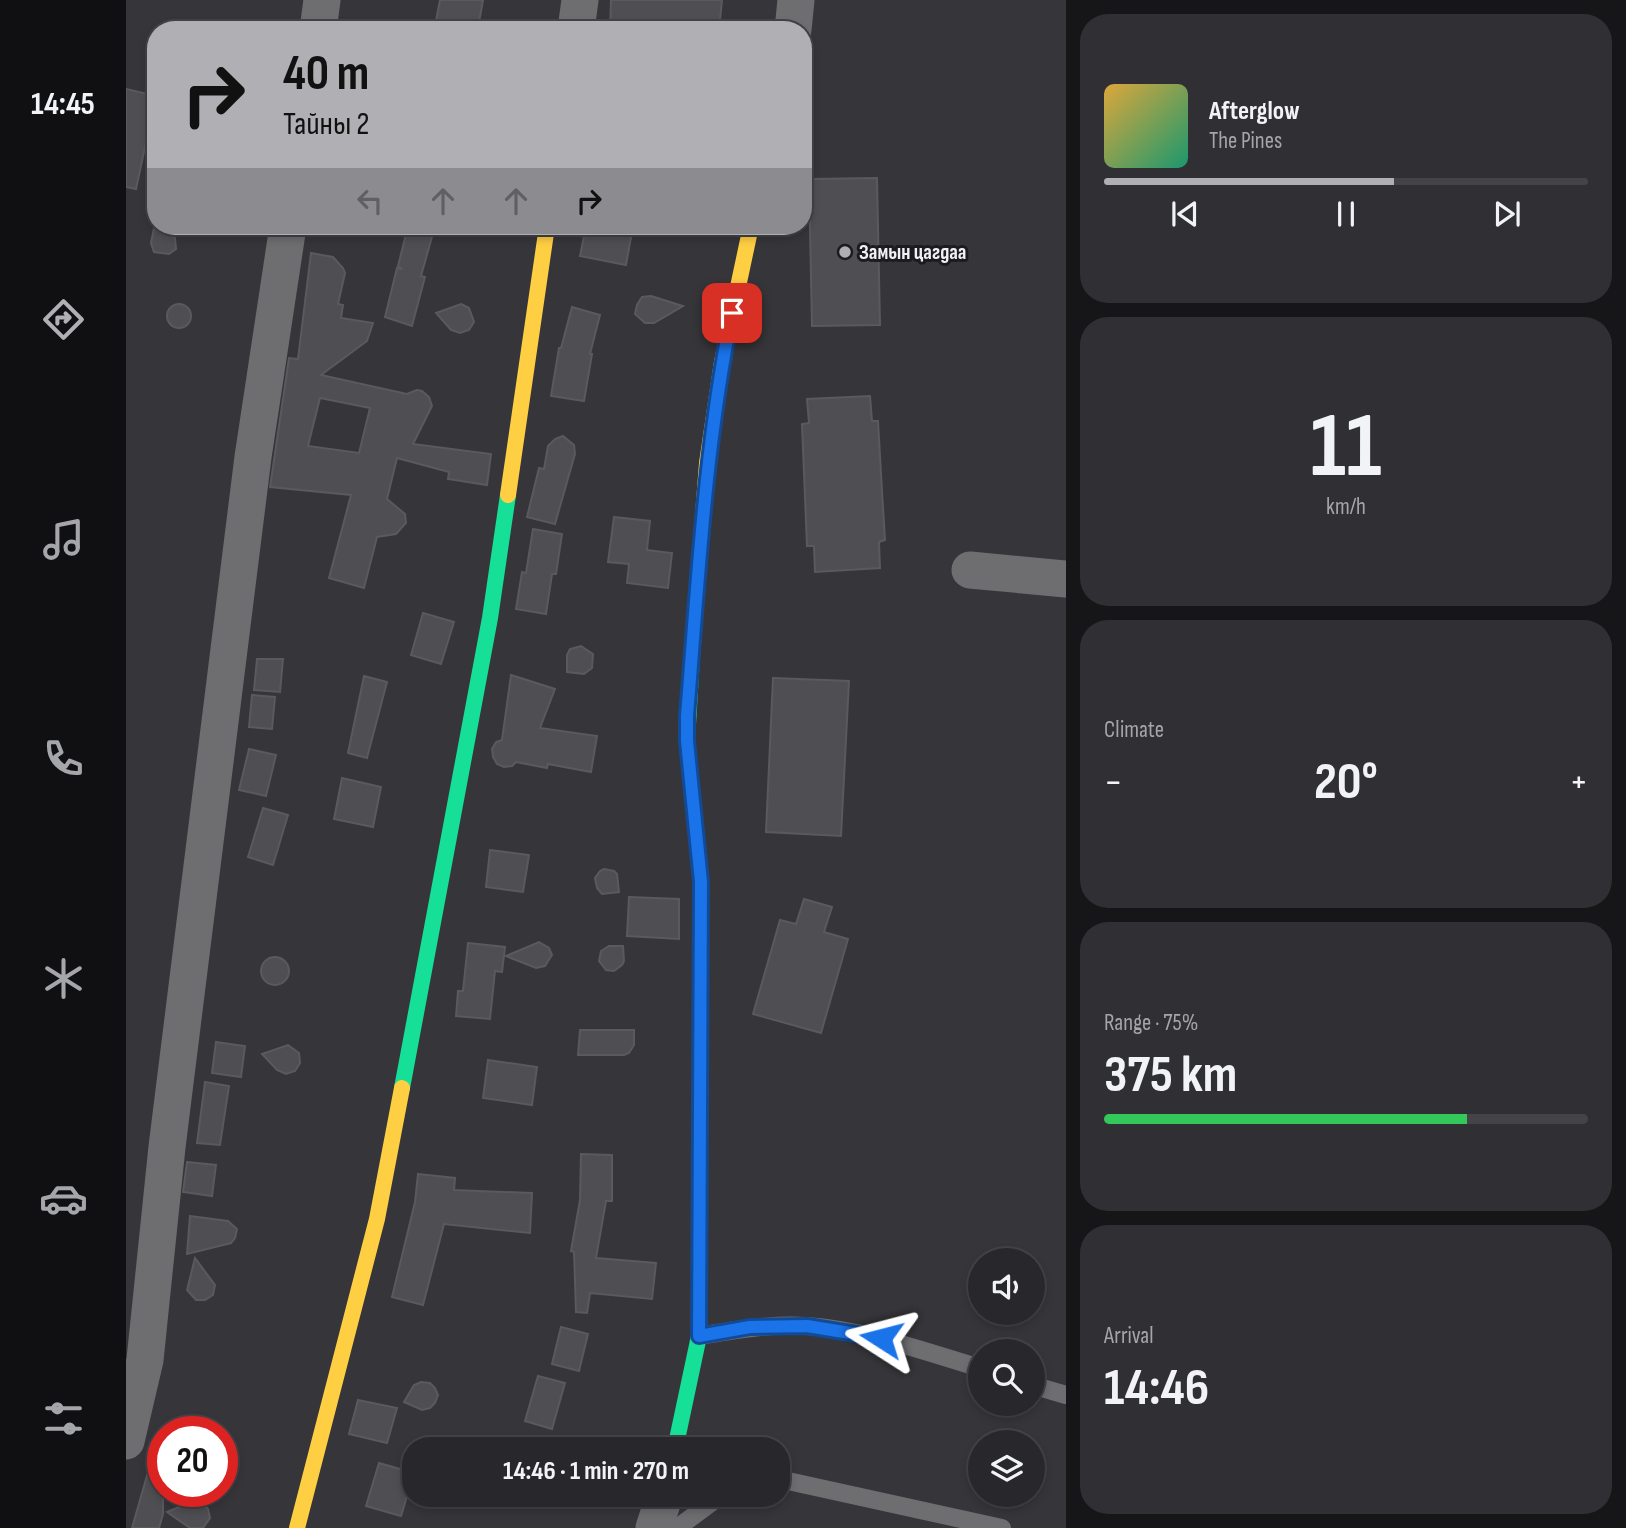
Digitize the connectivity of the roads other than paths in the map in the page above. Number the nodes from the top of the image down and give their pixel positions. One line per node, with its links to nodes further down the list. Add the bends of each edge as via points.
1 (322, 0): 4 (street)
2 (580, 0): 5 (street)
3 (796, 0): 6 (street)
4 (319, 21)
5 (577, 21)
6 (794, 21)
7 (287, 235): 17 (street, via 247,499 145,1360)
8 (546, 235): 22 (street, via 490,618 380,1205)
9 (749, 235): 12 (street, via 722,362 707,463 687,716 701,882)
10 (970, 570): 11 (street)
11 (1066, 579)
12 (699, 1336): 13 (lane, via 750,1327 807,1326 881,1338); 16 (street)
13 (968, 1364)
14 (1045, 1389): 15 (lane)
15 (1066, 1395)
16 (678, 1437)
17 (126, 1441)
18 (790, 1481): 25 (lane)
19 (662, 1507): 23 (street)
20 (670, 1507): 24 (street)
21 (705, 1507): 24 (lane)
22 (297, 1528)
23 (654, 1528)
24 (676, 1528)
25 (1002, 1528)

